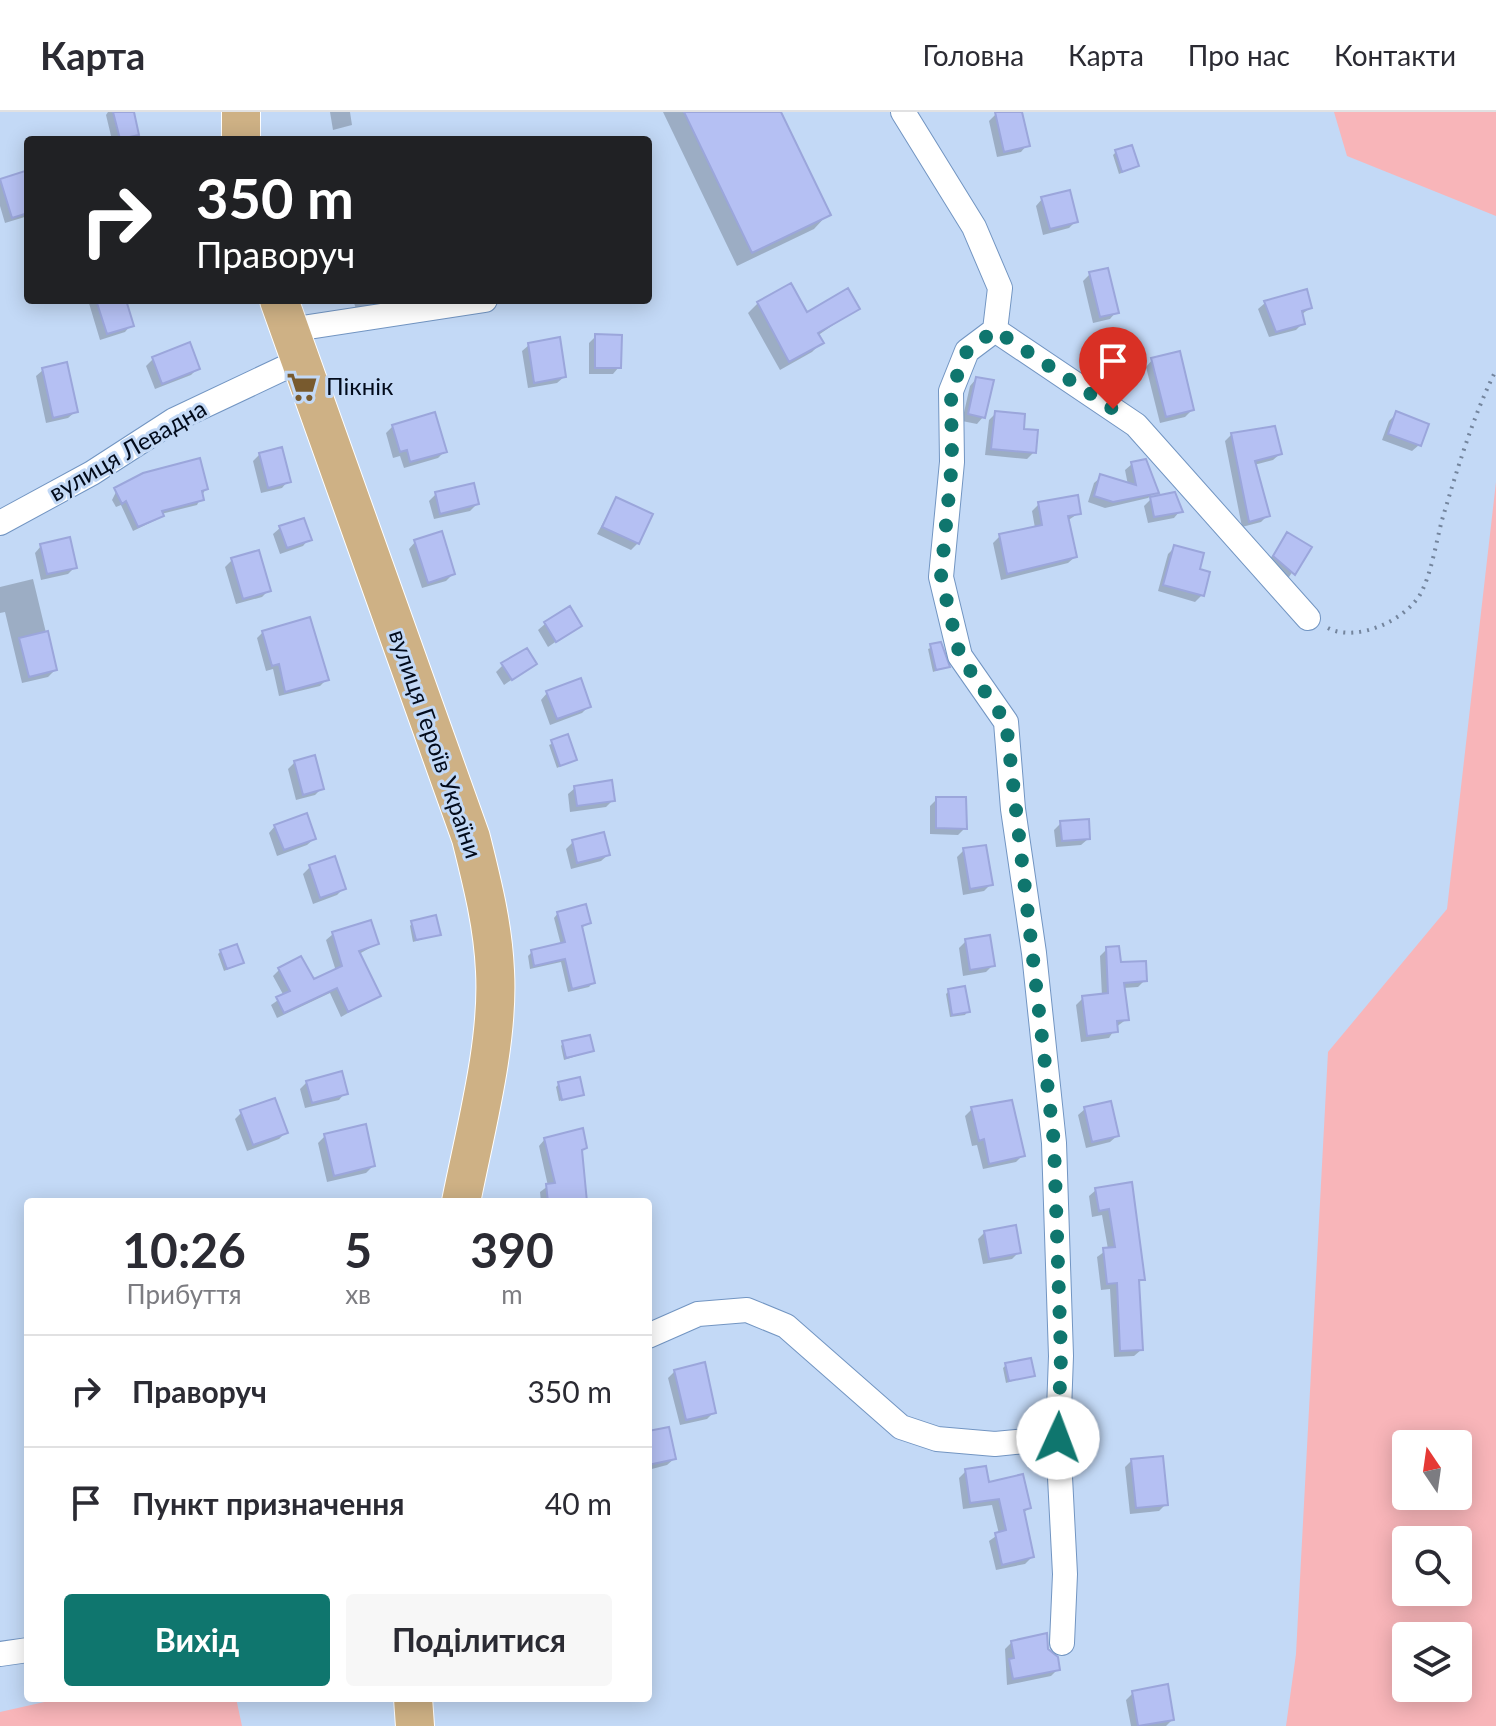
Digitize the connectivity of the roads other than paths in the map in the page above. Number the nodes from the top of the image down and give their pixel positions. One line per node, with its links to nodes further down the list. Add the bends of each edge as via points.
1 (903, 112): 4 (street, via 974,227 1000,288)
2 (459, 304): 3 (street, вулиця Левадна)
3 (289, 330): 5 (street, вулиця Левадна, via 174,420); 7 (main road, вулиця Героїв України, via 471,838 487,901 495,973 489,1048)
4 (995, 330): 6 (street, via 1136,425); 9 (street, via 967,351 951,391 952,462 941,577 960,656 1006,722 1054,1143 1061,1356)
5 (0, 523)
6 (1308, 618)
7 (462, 1198)
8 (652, 1334): 9 (street, via 698,1314 747,1310 786,1326 901,1427 937,1439 980,1443)
9 (1058, 1438): 10 (street, via 1065,1574)
10 (1062, 1643)
11 (24, 1651): 12 (street)
12 (0, 1654)
13 (413, 1702): 14 (main road)
14 (415, 1726)

